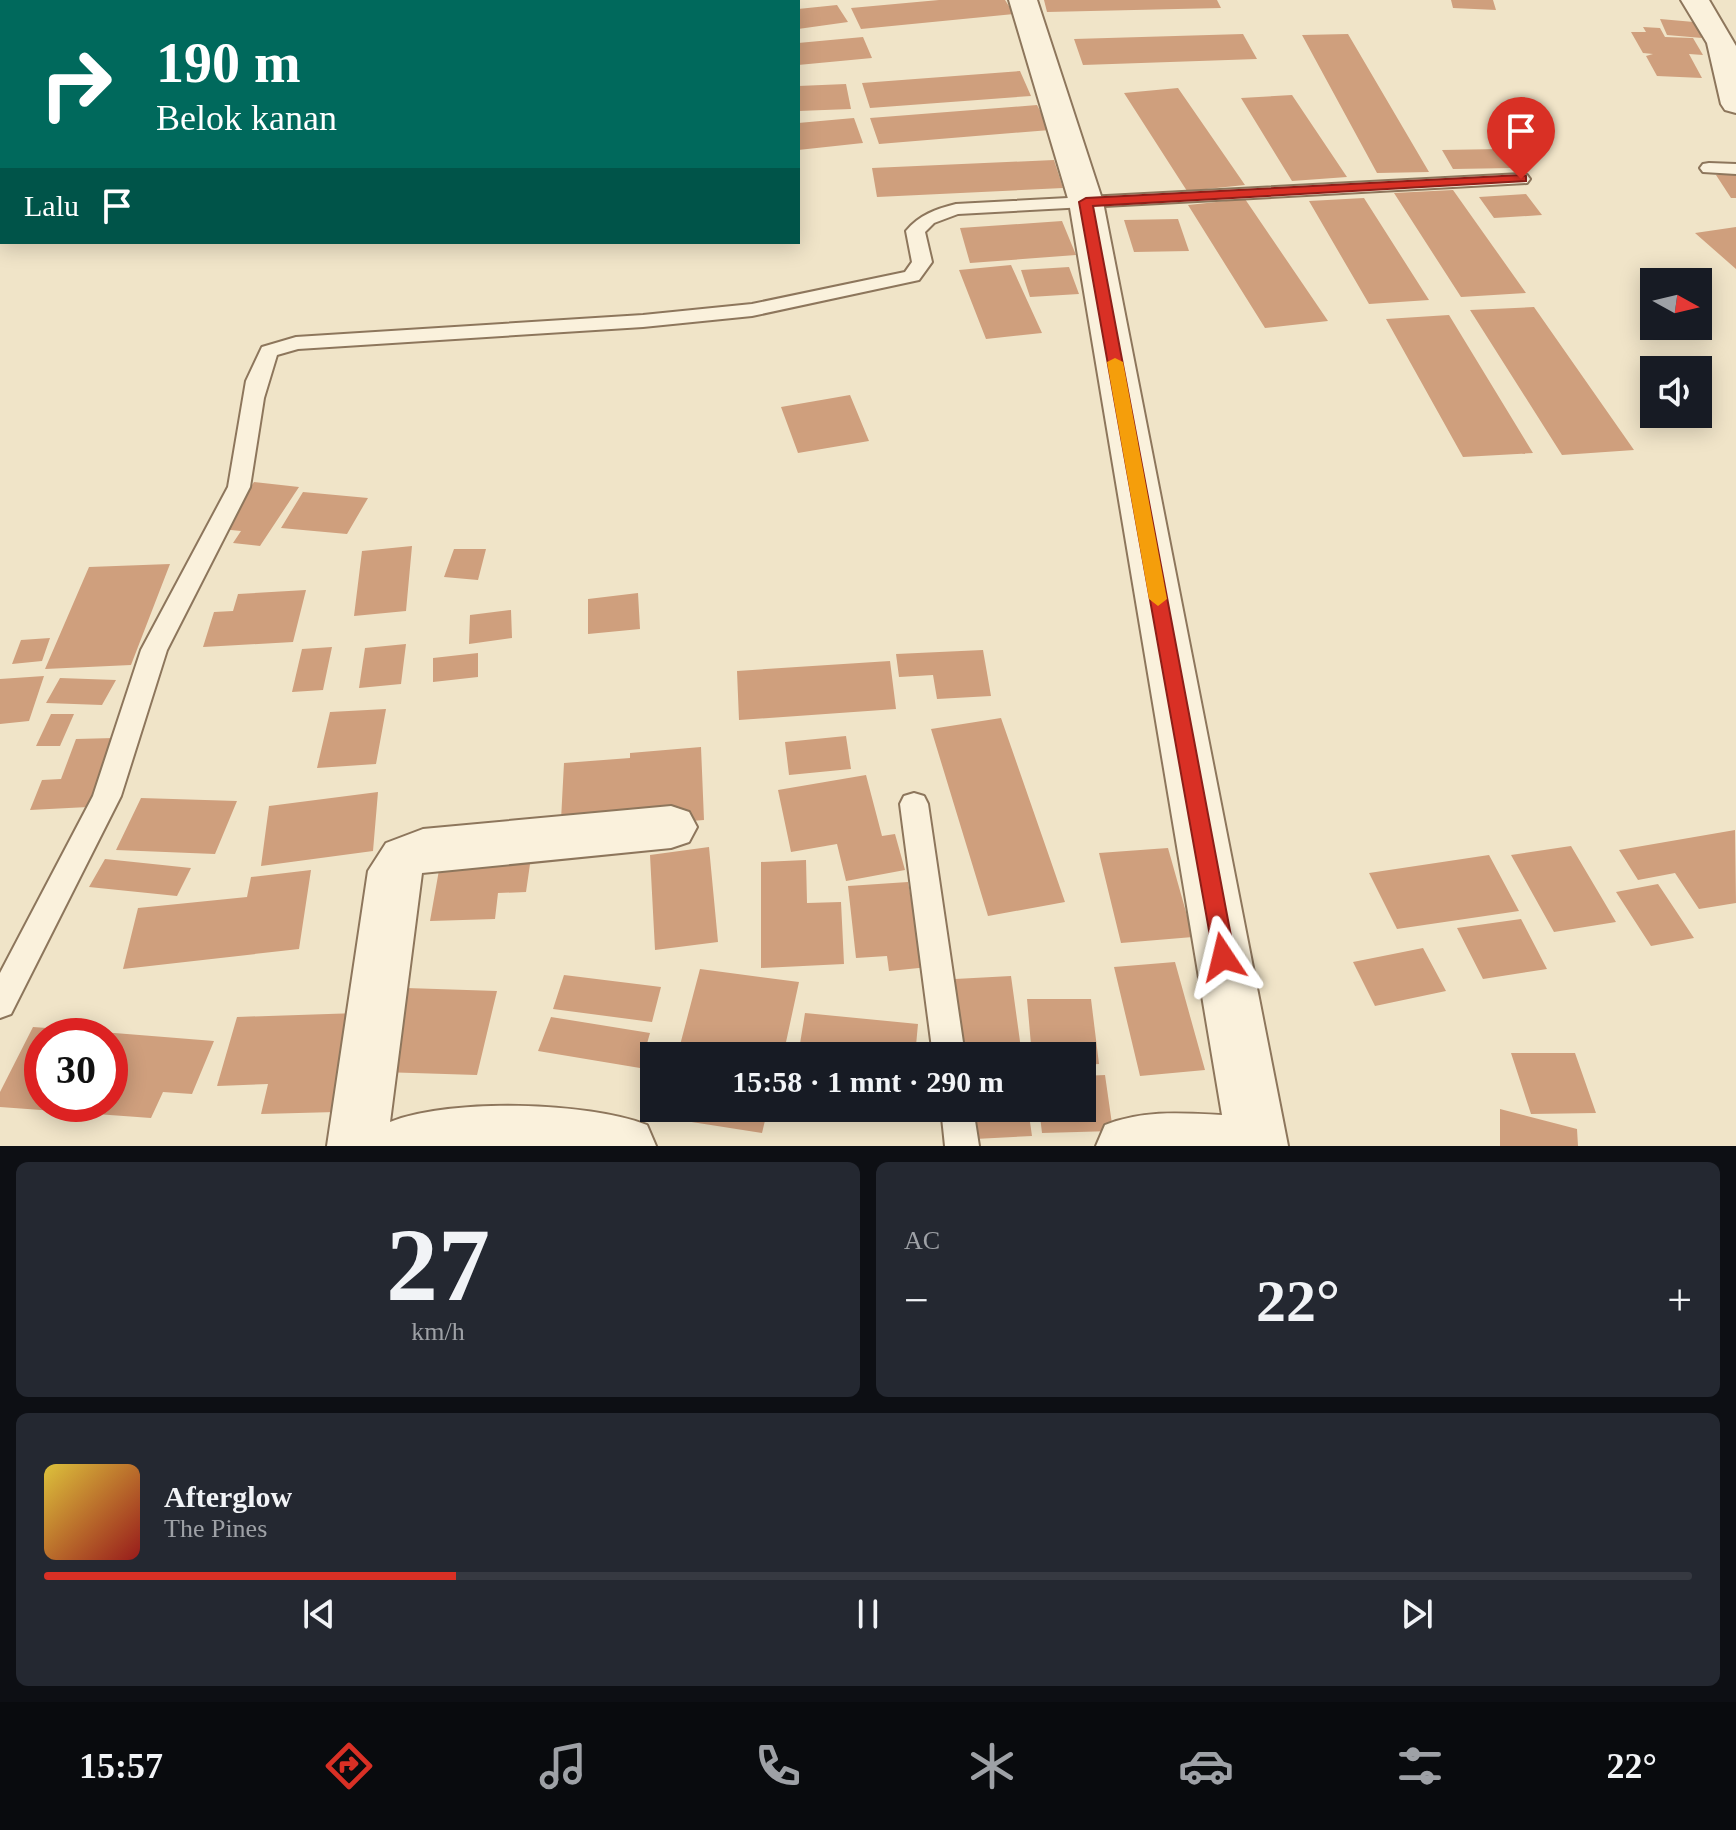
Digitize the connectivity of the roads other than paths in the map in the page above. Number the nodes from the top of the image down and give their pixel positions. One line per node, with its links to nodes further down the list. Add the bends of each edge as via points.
1 (1023, 0): 7 (street)
2 (1695, 0): 3 (street, via 1720,41 1725,79)
3 (1736, 104)
4 (1709, 168): 5 (lane)
5 (1736, 169)
6 (1521, 179): 7 (lane)
7 (1086, 202): 10 (lane, via 956,209 928,219 915,231 922,262 912,276 752,310 296,343 269,351 259,366 239,487 154,650 107,796); 13 (street)
8 (914, 804): 11 (lane)
9 (671, 827): 14 (street, via 423,850 404,858 394,871)
10 (0, 1004)
11 (947, 1042)
12 (959, 1122): 17 (lane)
13 (1238, 1145): 18 (street, via 1167,1141)
14 (357, 1146)
15 (402, 1146): 16 (street, via 480,1134)
16 (626, 1146)
17 (962, 1146)
18 (1126, 1146)

